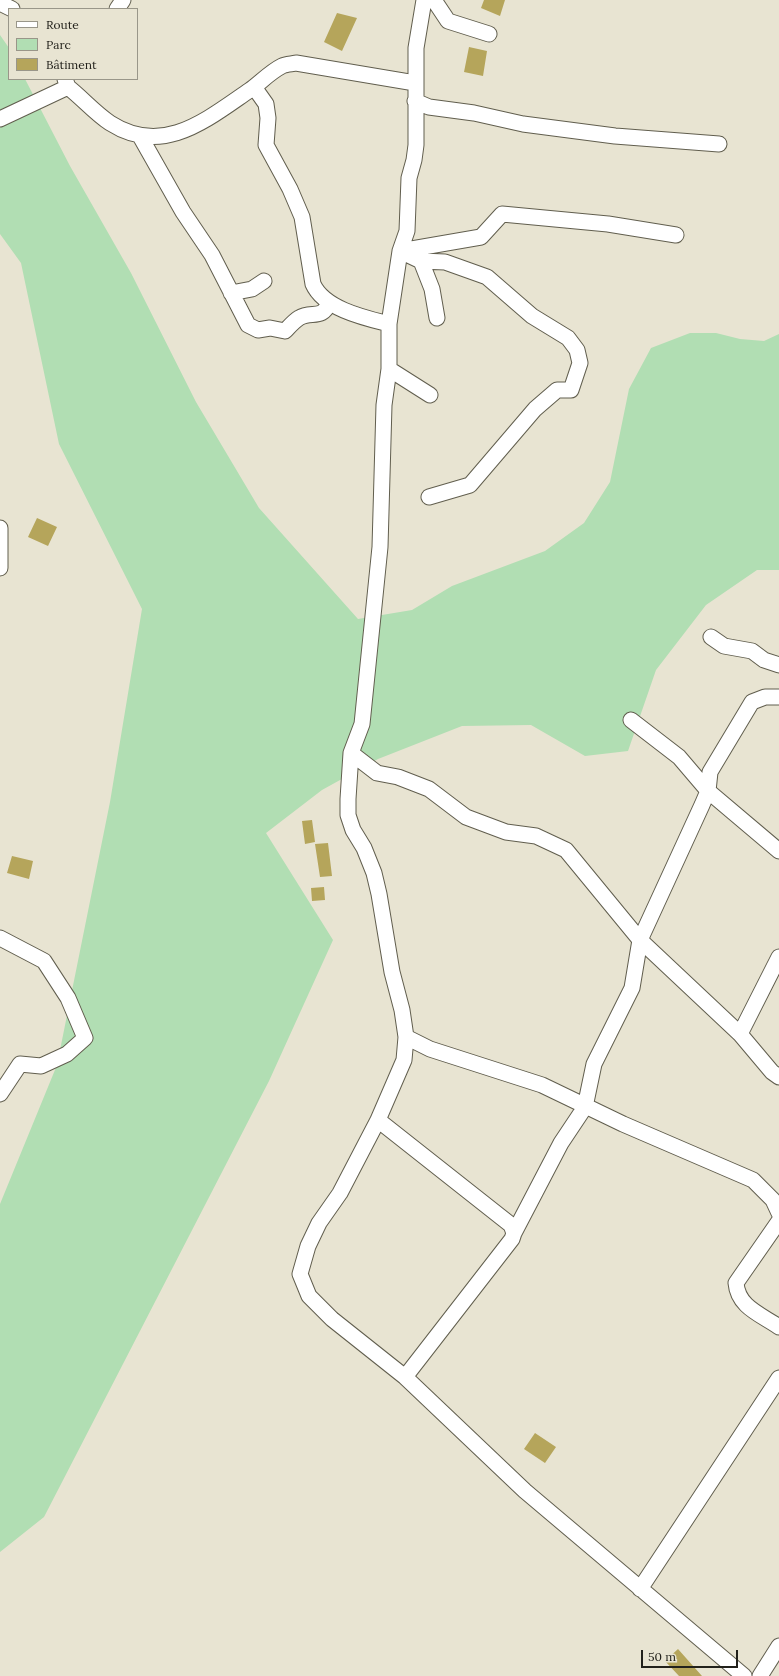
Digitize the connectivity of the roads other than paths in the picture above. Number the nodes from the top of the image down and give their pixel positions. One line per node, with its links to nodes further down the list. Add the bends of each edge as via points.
1 (424, 0): 7 (street, via 416,48)
2 (434, 0): 5 (street, via 448,21)
3 (0, 2): 4 (street)
4 (10, 8)
5 (489, 34)
6 (67, 82): 10 (street); 11 (street, via 109,123)
7 (415, 83): 8 (street, via 296,63 282,66); 9 (street)
8 (254, 87): 11 (street, via 196,126 160,138); 18 (street, via 266,104 266,146 302,217 313,284)
9 (415, 101): 12 (street, via 429,107 474,113 524,124 615,136); 14 (street, via 416,145 409,178 407,231)
10 (0, 119)
11 (140, 136): 17 (street, via 183,212 212,255)
12 (719, 144)
13 (676, 235): 14 (street, via 608,224 502,214 481,237)
14 (400, 251): 15 (street); 20 (street)
15 (421, 261): 19 (street, via 432,289); 23 (street, via 445,262 487,277 532,316 568,338 577,350 580,363 571,390 557,390 535,409 470,485)
16 (264, 281): 17 (street, via 252,290)
17 (231, 293): 18 (street, via 248,325 258,330 270,328 285,331 300,317 321,314)
18 (328, 303): 20 (street)
19 (437, 318)
20 (389, 324): 21 (street)
21 (389, 369): 22 (street); 30 (street, via 384,405 380,547 374,609 362,724)
22 (430, 395)
23 (429, 497)
24 (0, 528): 25 (street)
25 (0, 568)
26 (711, 637): 27 (street, via 724,646 752,651 764,660)
27 (779, 665)
28 (779, 698): 31 (street, via 765,697 752,702 710,772)
29 (631, 720): 31 (street, via 680,757)
30 (351, 753): 34 (street, via 377,773 398,777 429,789 466,817 506,832 536,836 566,850); 37 (street, via 348,815 374,873)
31 (708, 791): 32 (street); 34 (street)
32 (779, 850)
33 (0, 938): 39 (street, via 44,961 68,998 85,1038 67,1054 41,1066 20,1064)
34 (640, 940): 36 (street); 40 (street, via 632,988 594,1064)
35 (779, 957): 36 (street)
36 (740, 1034): 38 (street)
37 (406, 1037): 40 (street, via 430,1049 542,1085); 41 (street, via 404,1060)
38 (779, 1077)
39 (0, 1094)
40 (585, 1107): 42 (street, via 754,1180 773,1200); 44 (street, via 561,1143)
41 (378, 1120): 44 (street, via 511,1225); 46 (street, via 340,1193 310,1240 300,1274 309,1296 332,1319)
42 (779, 1213)
43 (779, 1221): 45 (street, via 736,1283 737,1294 744,1304)
44 (514, 1233): 46 (street, via 512,1239)
45 (779, 1327)
46 (404, 1377): 48 (street, via 525,1491)
47 (779, 1378): 48 (street)
48 (640, 1589): 50 (street)
49 (779, 1646): 51 (street)
50 (744, 1676)
51 (760, 1676)

